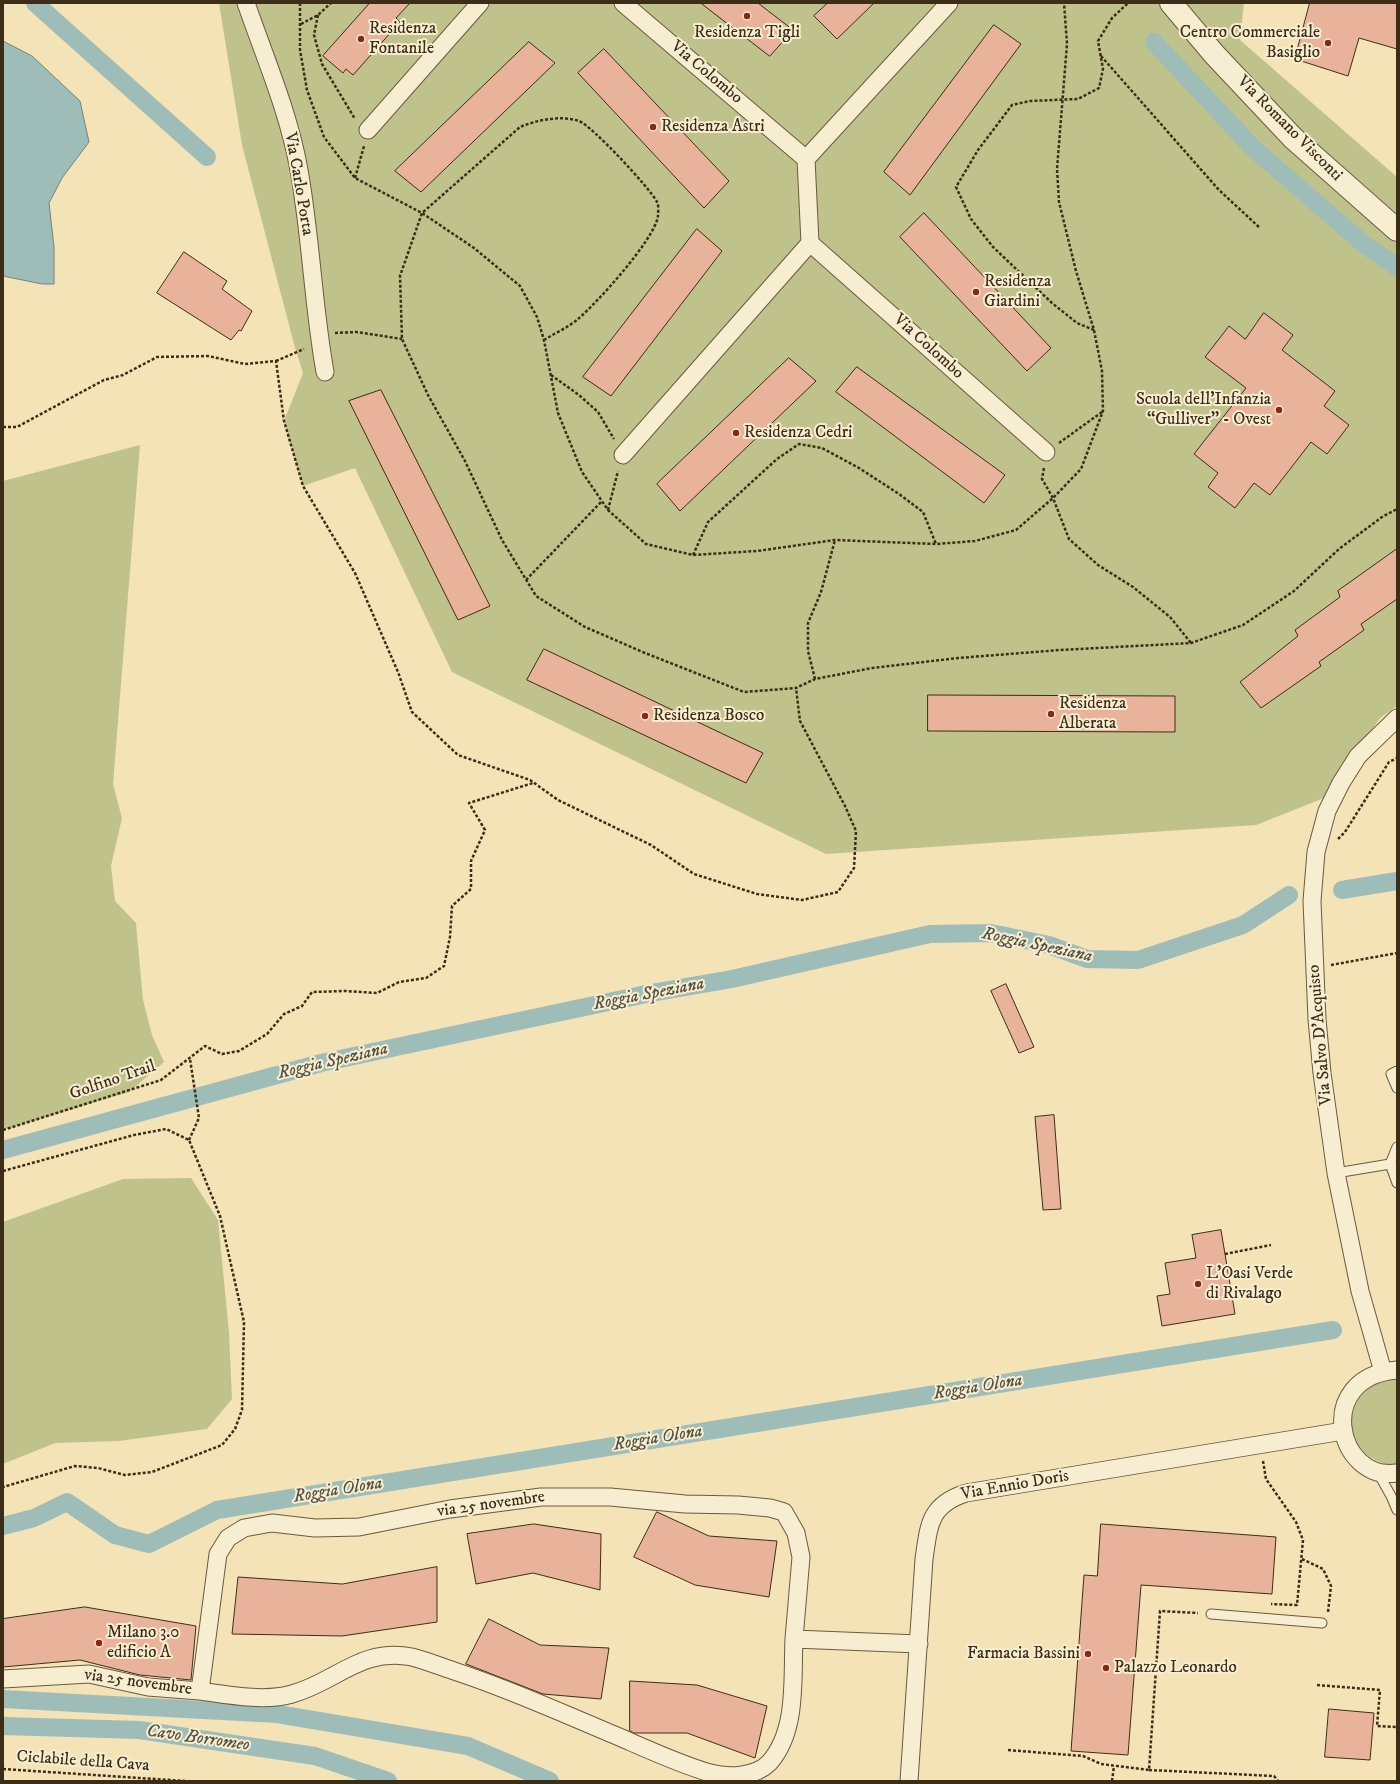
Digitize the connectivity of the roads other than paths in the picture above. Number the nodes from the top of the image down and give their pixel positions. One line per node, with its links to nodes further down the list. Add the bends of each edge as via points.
1 (246, 3): 10 (street, Via Carlo Porta, via 283,108 299,169)
2 (480, 3): 6 (street)
3 (623, 3): 7 (street, Via Colombo)
4 (949, 3): 7 (street)
5 (1171, 3): 8 (street, Via Romano Visconti, via 1214,54 1293,138)
6 (368, 130)
7 (806, 159): 9 (street)
8 (1397, 230)
9 (810, 243): 11 (street, Via Colombo); 12 (street)
10 (325, 372)
11 (1046, 452)
12 (623, 455)
13 (1397, 718): 18 (street, Via Salvo D'Acquisto, via 1358,756 1341,783 1327,811 1315,858 1312,901 1314,967 1322,1073)
14 (1397, 1072): 15 (lane, via 1391,1074)
15 (1397, 1088)
16 (1397, 1147): 17 (lane)
17 (1394, 1166): 18 (lane); 19 (lane)
18 (1336, 1173): 20 (street, Via Salvo D'Acquisto, via 1360,1291)
19 (1397, 1183)
20 (1390, 1371): 21 (street, via 1370,1376 1357,1386 1347,1399)
21 (1343, 1431): 22 (street, via 1354,1456); 28 (street, Via Ennio Doris, via 966,1493 952,1498 939,1508 928,1526)
22 (1377, 1471): 23 (street); 24 (lane)
23 (1397, 1473)
24 (1397, 1510)
25 (1211, 1614): 26 (lane)
26 (1325, 1619)
27 (794, 1639): 28 (street); 30 (street, via 25 novembre, via 787,1729 778,1750 763,1767 752,1773 732,1776 710,1773 647,1749 503,1687 412,1657 385,1655 368,1658 320,1684 290,1695 250,1698); 30 (street, via 25 novembre, via 801,1557 796,1533 784,1512 770,1508 610,1497 541,1497 450,1509 359,1527 315,1528 272,1523 244,1528 228,1538 218,1554)
28 (919, 1644): 31 (street, Via Ennio Doris)
29 (3, 1679): 30 (street, via 25 novembre, via 89,1674 148,1687)
30 (200, 1691)
31 (909, 1781)

